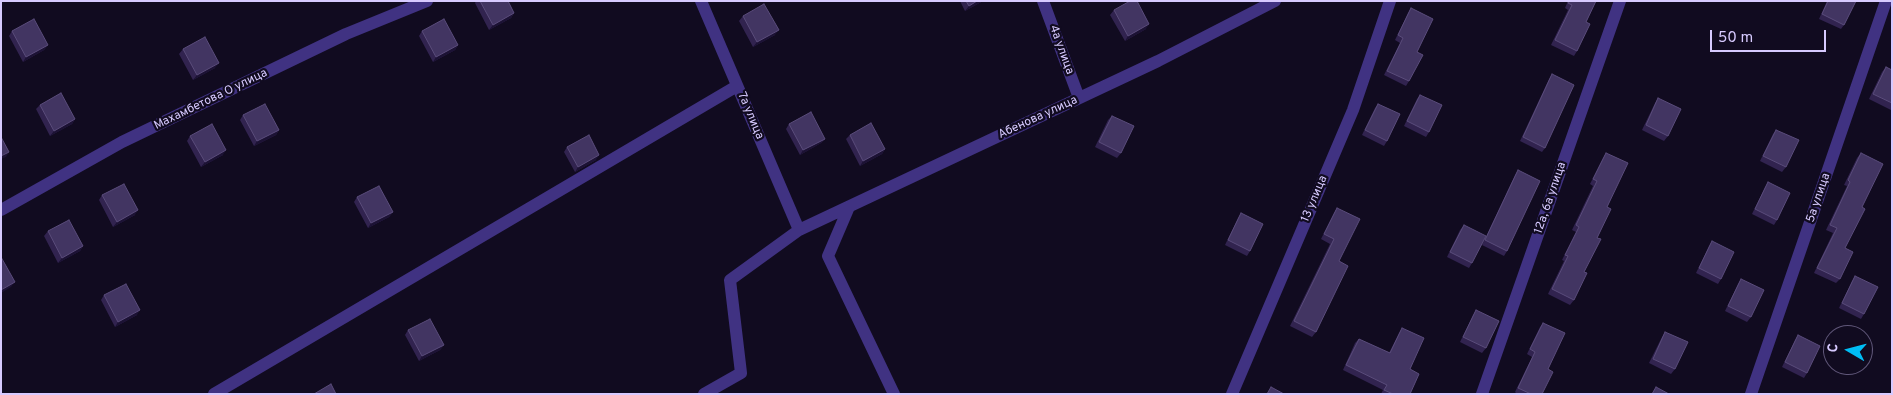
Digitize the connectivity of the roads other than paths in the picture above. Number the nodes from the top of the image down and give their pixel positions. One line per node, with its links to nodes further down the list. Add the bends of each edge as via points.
1 (426, 1): 11 (street, Махамбетова О улица, via 346,34 131,138)
2 (701, 1): 8 (street, 7а улица)
3 (1043, 1): 9 (street, 4а улица)
4 (1275, 1): 9 (street, Абенова улица)
5 (1390, 1): 16 (street, 13 улица, via 1353,110)
6 (1620, 1): 17 (street, 12а, 6а улица)
7 (1886, 1): 18 (street, 5а улица)
8 (737, 86): 12 (street, 7а улица); 13 (street)
9 (1079, 98): 10 (street, Абенова улица)
10 (849, 207): 12 (street, Абенова улица); 15 (street, via 828,256)
11 (1, 210)
12 (799, 230): 14 (street, Абенова улица, via 730,280 740,373)
13 (214, 394)
14 (704, 394)
15 (894, 394)
16 (1232, 394)
17 (1482, 394)
18 (1751, 394)

